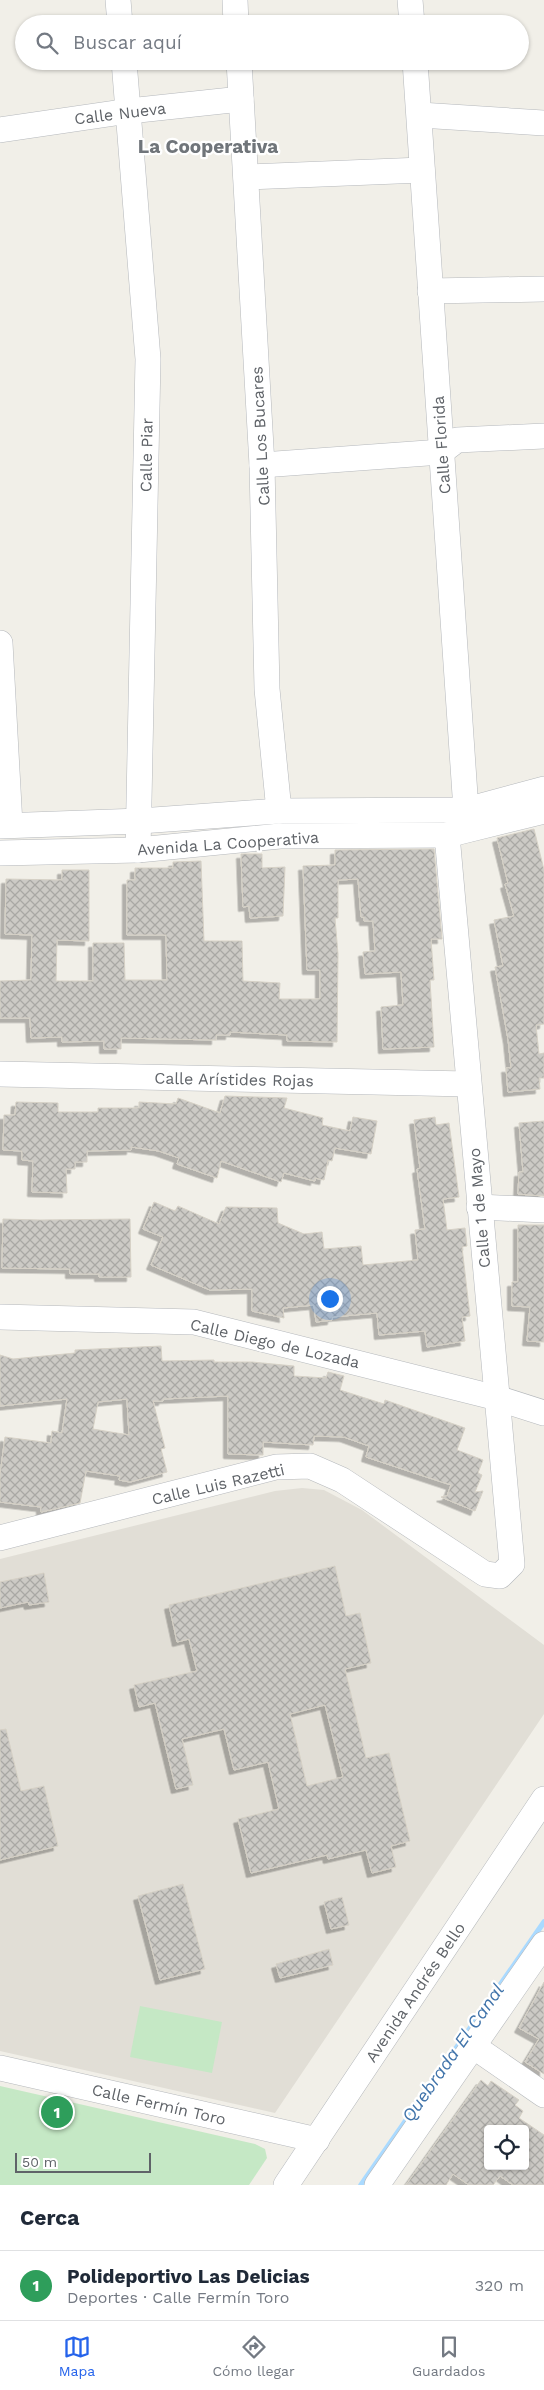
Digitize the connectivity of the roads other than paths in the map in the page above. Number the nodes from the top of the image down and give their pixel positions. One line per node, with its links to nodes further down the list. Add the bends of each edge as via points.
1 (118, 0): 4 (street)
2 (235, 0): 5 (street)
3 (410, 0): 6 (street)
4 (119, 15)
5 (236, 15)
6 (411, 15)
7 (125, 70): 11 (street, Calle Piar)
8 (239, 70): 10 (street, Calle Los Bucares)
9 (416, 70): 12 (street, Calle Florida)
10 (241, 98): 11 (street, Calle Nueva); 16 (street, Calle Los Bucares)
11 (129, 111): 14 (street, Calle Nueva); 26 (street, Calle Piar, via 148,359)
12 (420, 115): 13 (street); 15 (street, Calle Florida)
13 (544, 123)
14 (0, 130)
15 (422, 170): 16 (street); 18 (street, Calle Florida)
16 (246, 177): 21 (street, Calle Los Bucares)
17 (544, 289): 18 (street)
18 (430, 291): 20 (street, Calle Florida)
19 (544, 436): 20 (street, via 458,440)
20 (441, 452): 21 (street); 28 (street, Calle Florida)
21 (262, 465): 24 (street, Calle Los Bucares, via 267,689)
22 (0, 643): 27 (street)
23 (544, 789): 28 (street, Avenida La Cooperativa)
24 (278, 811): 26 (street, Avenida La Cooperativa); 28 (street, Avenida La Cooperativa)
25 (544, 811): 28 (street, Avenida La Cooperativa)
26 (140, 821): 27 (street, Avenida La Cooperativa); 29 (street, Calle Piar)
27 (5, 825)
28 (461, 825): 29 (street, Avenida La Cooperativa, via 280,836); 32 (street, Calle 1 de Mayo)
29 (138, 850): 30 (street, Avenida La Cooperativa)
30 (0, 853)
31 (0, 1074): 32 (street, Calle Arístides Rojas)
32 (468, 1084): 33 (street, Calle 1 de Mayo)
33 (479, 1207): 34 (street); 36 (street, Calle 1 de Mayo)
34 (544, 1210)
35 (0, 1317): 36 (street, Calle Diego de Lozada, via 194,1322)
36 (498, 1398): 37 (street, Calle Diego de Lozada); 39 (street, Calle 1 de Mayo, via 512,1564)
37 (544, 1413)
38 (0, 1538): 39 (street, Calle Luis Razetti, via 276,1467 310,1466 342,1480 485,1574)
39 (500, 1576)
40 (544, 1799): 45 (street, Avenida Andrés Bello)
41 (540, 1958): 42 (street)
42 (473, 2046): 44 (street); 47 (street)
43 (0, 2068): 45 (street, Calle Fermín Toro)
44 (544, 2095)
45 (317, 2140): 46 (street, Avenida Andrés Bello)
46 (286, 2185)
47 (377, 2185)

